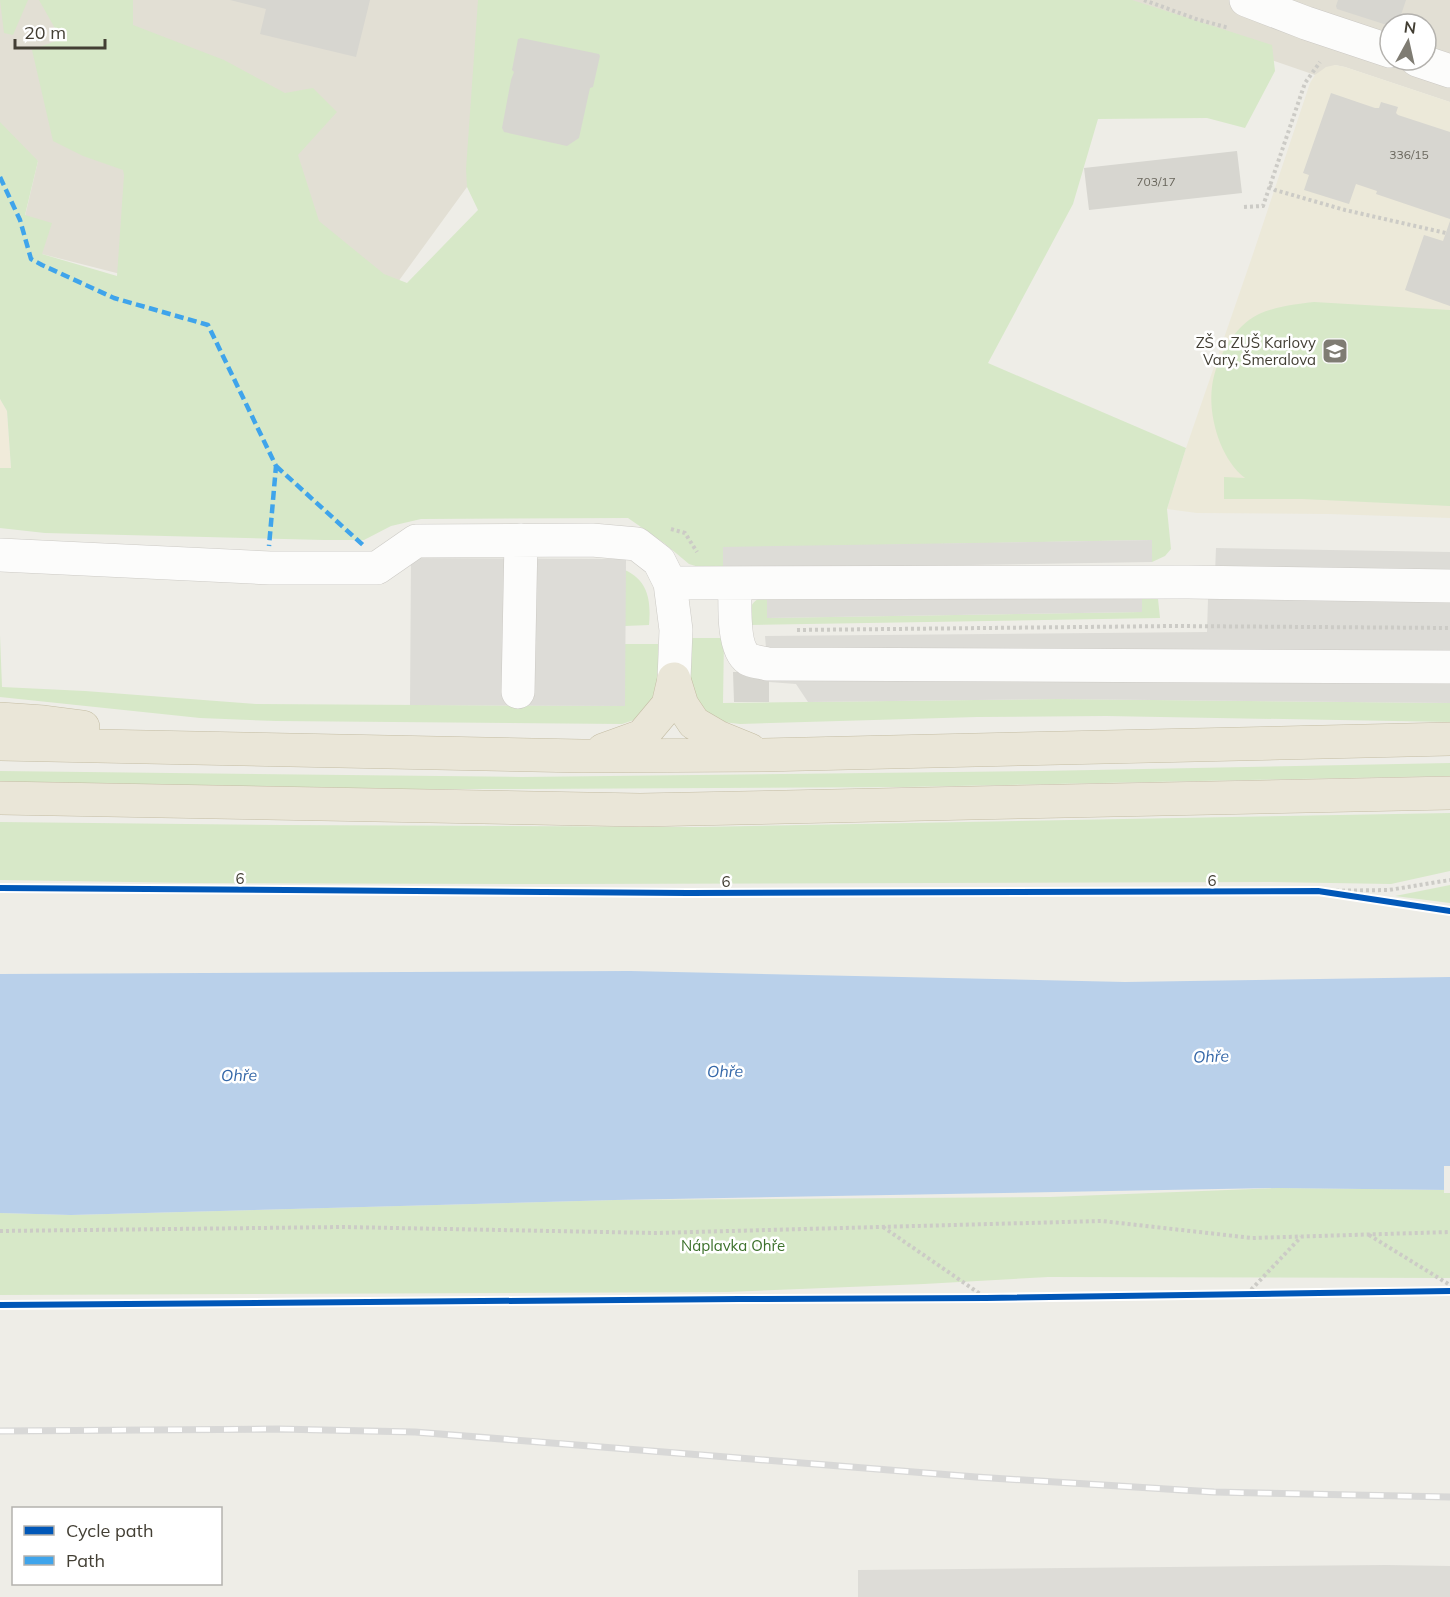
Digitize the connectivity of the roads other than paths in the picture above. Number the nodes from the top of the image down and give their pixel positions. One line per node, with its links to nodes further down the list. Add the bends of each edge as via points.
1 (1246, 0): 2 (street)
2 (1310, 11): 3 (street)
3 (1378, 45)
4 (521, 540): 5 (street, via 416,541 377,568 270,568); 6 (street, via 637,544 659,561); 11 (street)
5 (0, 555)
6 (670, 583): 7 (street); 10 (street, via 676,630)
7 (735, 583): 8 (street); 9 (street, via 736,630 742,651 748,659 767,664)
8 (1450, 586)
9 (1450, 667)
10 (674, 679): 16 (highway, via 682,705 694,723); 17 (highway, via 668,705 642,736)
11 (518, 692)
12 (0, 719): 15 (highway)
13 (1450, 739): 16 (highway)
14 (0, 744): 15 (highway)
15 (230, 748): 17 (highway)
16 (763, 755): 17 (highway)
17 (582, 756)
18 (1450, 793): 19 (highway, via 640,810)
19 (0, 798)

